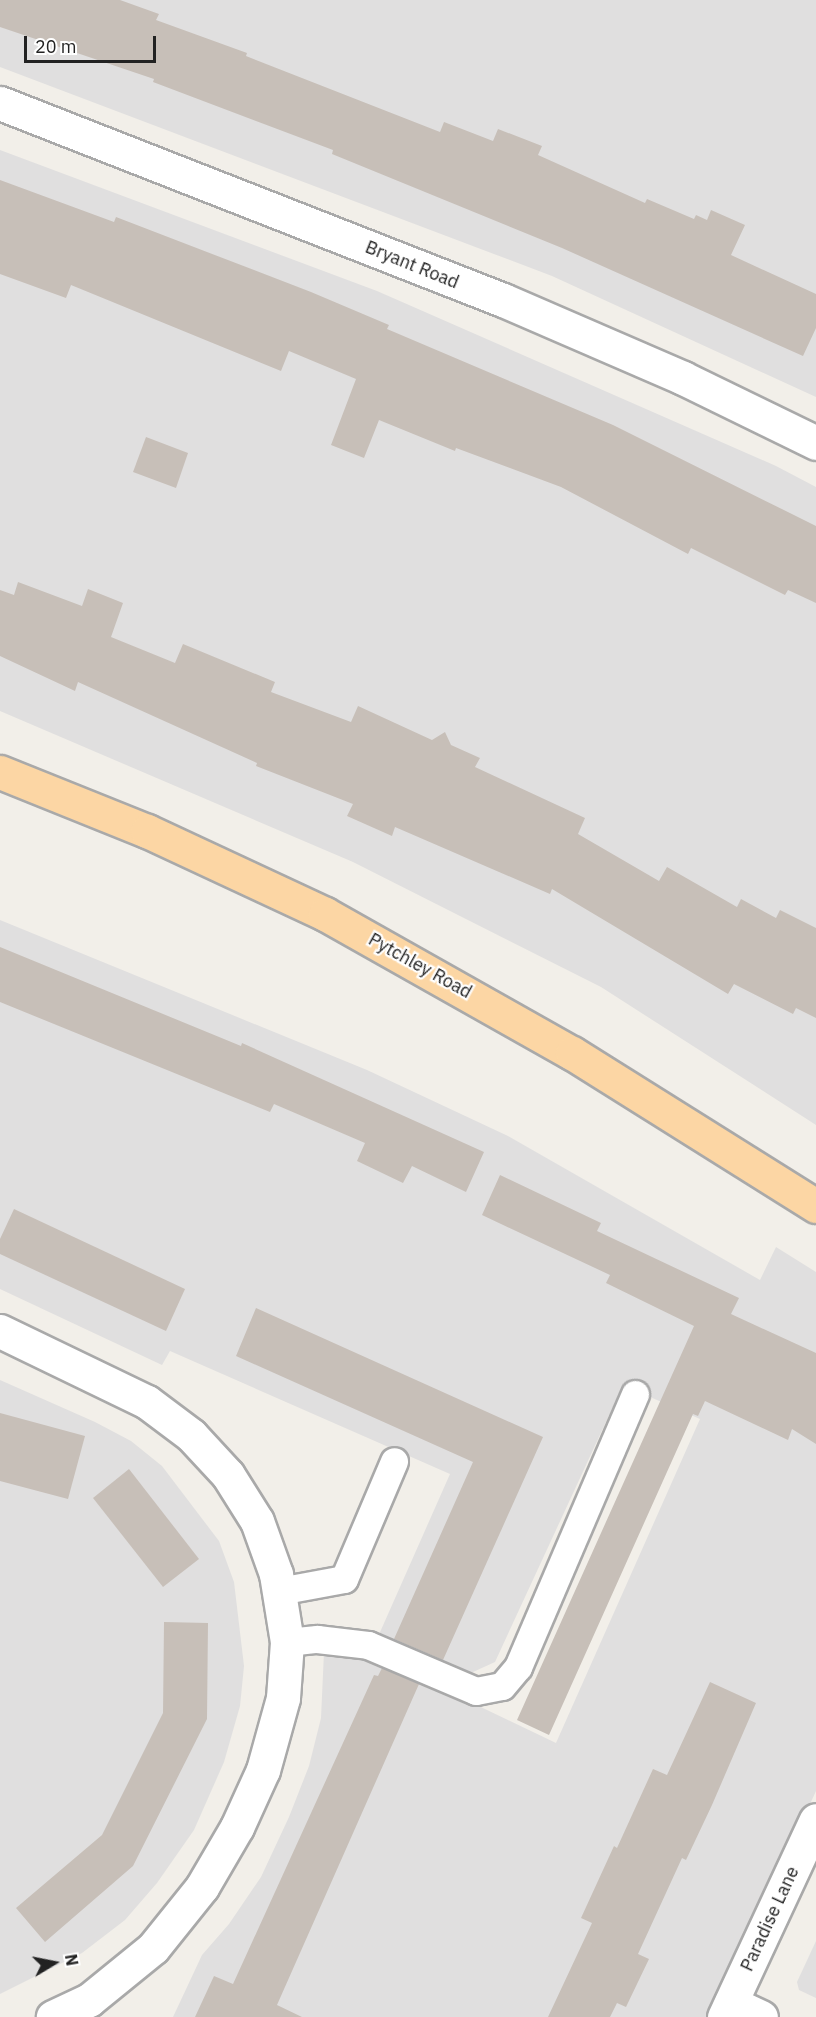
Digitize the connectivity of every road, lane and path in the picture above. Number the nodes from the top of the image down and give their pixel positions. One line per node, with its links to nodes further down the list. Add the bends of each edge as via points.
1 (0, 104): 2 (street, Bryant Road, via 503,300 683,378)
2 (816, 443)
3 (0, 772): 4 (main road, Pytchley Road, via 147,831 326,914 572,1053)
4 (816, 1206)
5 (0, 1331): 8 (street, via 147,1402 191,1435 228,1475 257,1521)
6 (635, 1394): 9 (lane, via 518,1667 502,1686 476,1691 368,1645 318,1639)
7 (394, 1461): 8 (lane, via 344,1579)
8 (279, 1591): 9 (street)
9 (287, 1642): 12 (street, via 283,1698 263,1770 237,1827 202,1887 153,1948 89,2000)
10 (816, 1820): 11 (street, Paradise Lane)
11 (728, 2010): 13 (street)
12 (53, 2017)
13 (761, 2017)

